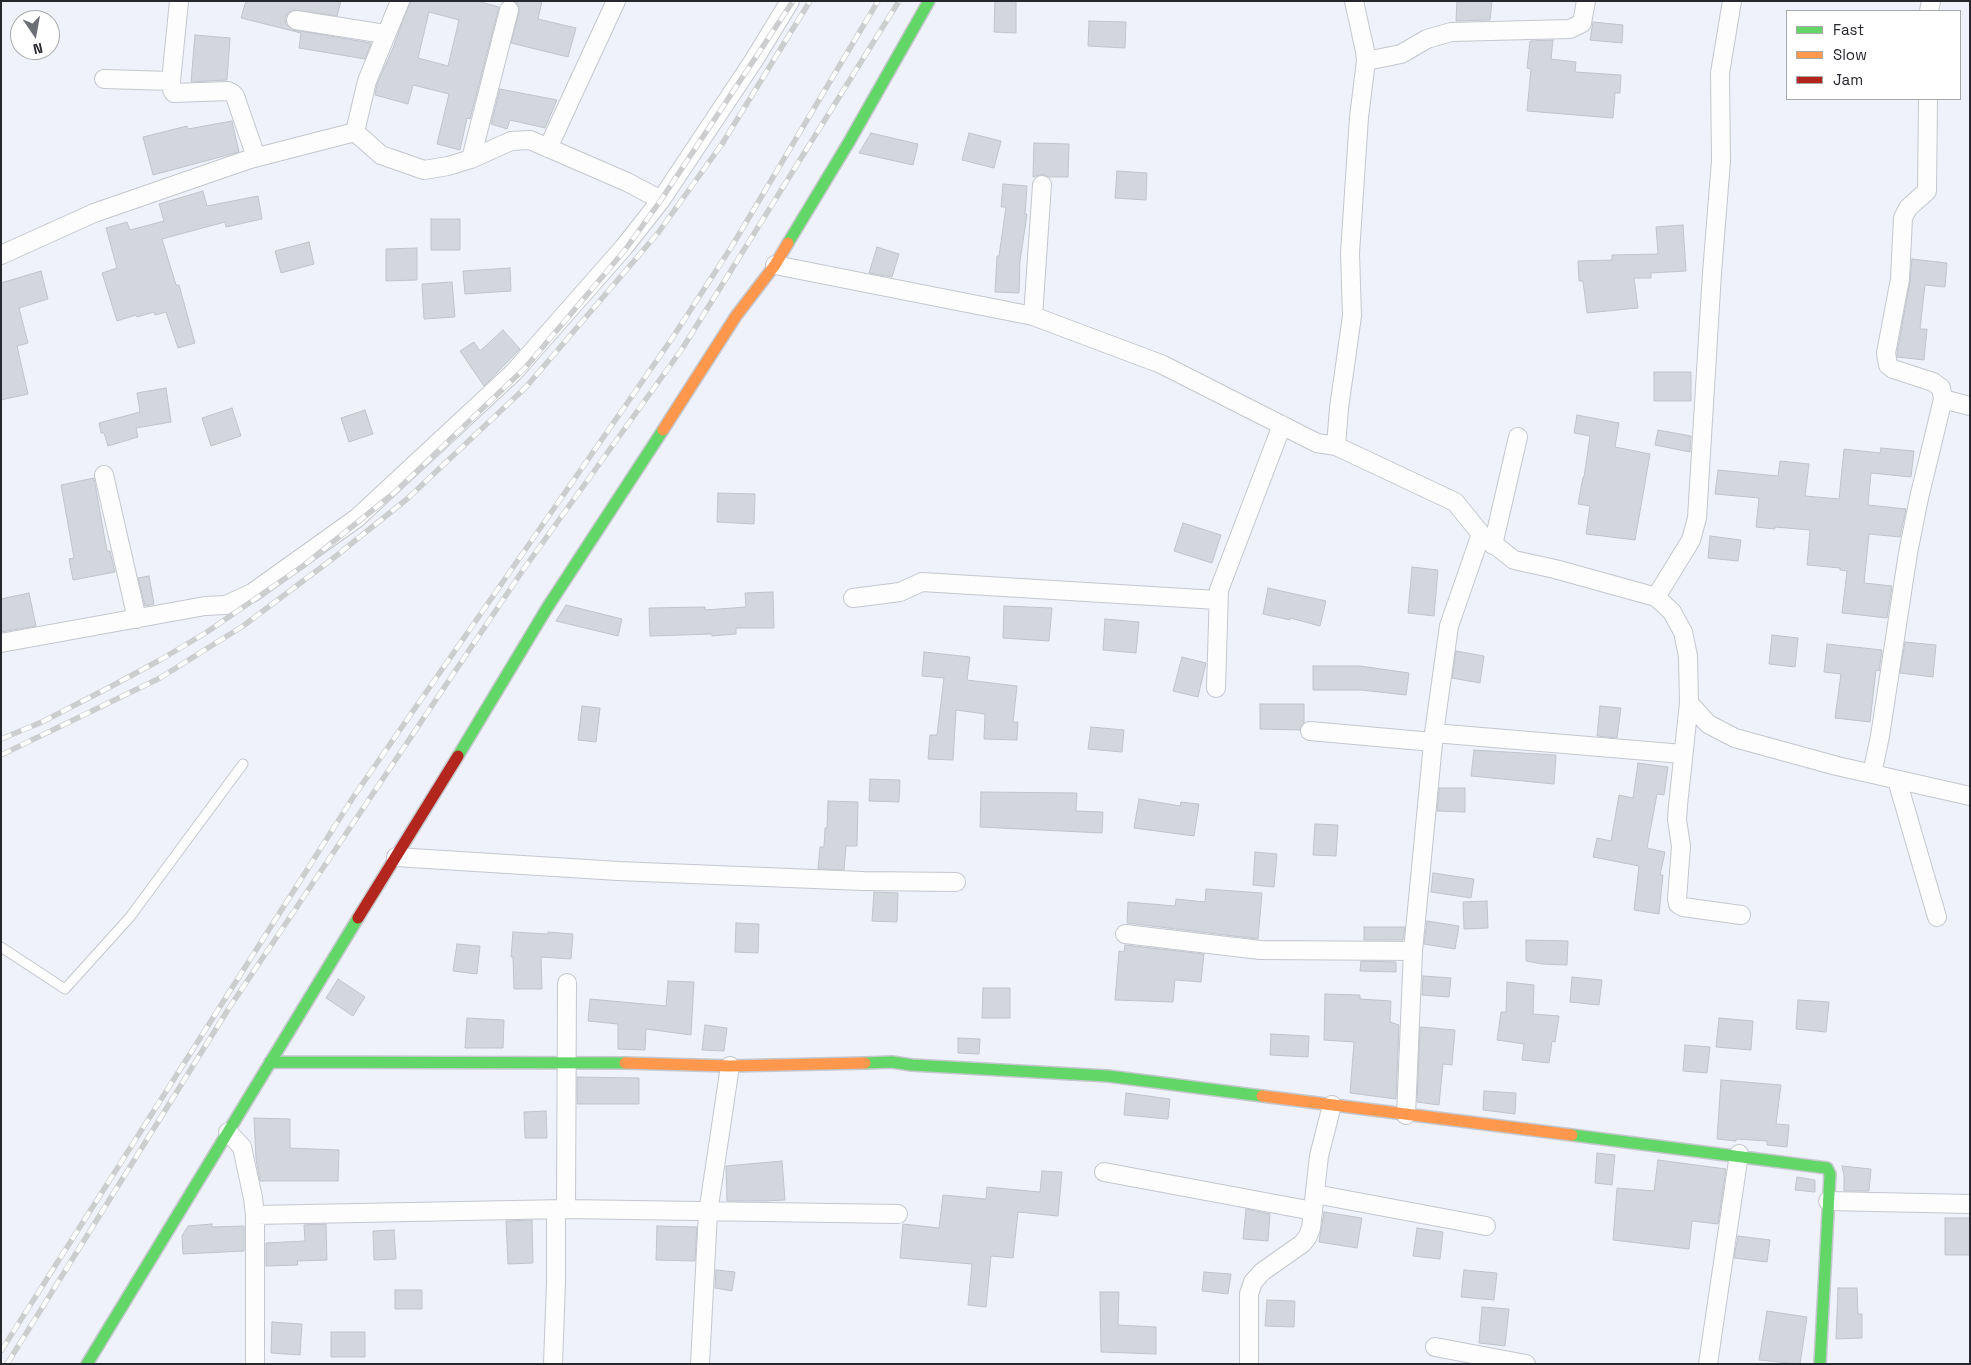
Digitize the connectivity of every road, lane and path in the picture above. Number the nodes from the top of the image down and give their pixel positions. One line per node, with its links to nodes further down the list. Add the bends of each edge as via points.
1 (179, 1): 14 (street)
2 (400, 1): 11 (street)
3 (616, 1): 17 (street)
4 (790, 1): 21 (street)
5 (929, 1): 23 (street)
6 (1354, 1): 12 (street)
7 (1586, 1): 12 (street, via 1582,23 1570,29 1451,32 1427,38 1401,54)
8 (1732, 1): 32 (street, via 1720,73 1721,161 1697,518 1691,540)
9 (509, 10): 19 (street)
10 (296, 20): 11 (street)
11 (386, 34): 16 (street, via 367,81)
12 (1366, 61): 29 (street, via 1350,253 1352,316)
13 (104, 79): 14 (street)
14 (171, 81): 18 (street, via 174,93 232,93)
15 (1928, 100): 25 (street, via 1927,191 1908,208 1903,218 1900,279 1886,353 1888,365 1933,382 1941,388)
16 (356, 132): 18 (street); 19 (street, via 381,155 424,170)
17 (548, 148): 19 (street, via 530,140 511,140); 21 (street)
18 (256, 157): 22 (street, via 94,213)
19 (471, 160)
20 (1042, 185): 24 (street)
21 (661, 200): 35 (street, via 514,372 357,518 252,593 226,605)
22 (1, 255)
23 (774, 265): 24 (street); 46 (street, via 736,316 547,608)
24 (1033, 316): 27 (street, via 1162,364)
25 (1943, 400): 26 (street); 43 (street, via 1908,553)
26 (1970, 406)
27 (1282, 426): 29 (street, via 1316,443); 34 (street, via 1222,578)
28 (1518, 438): 31 (street)
29 (1336, 446): 31 (street, via 1455,502)
30 (104, 475): 35 (street)
31 (1487, 540): 32 (street, via 1514,560); 40 (street, via 1449,626)
32 (1656, 597): 38 (street, via 1672,612 1683,632 1688,656)
33 (852, 598): 34 (street, via 900,592 922,582)
34 (1217, 600): 37 (street)
35 (137, 619): 36 (street)
36 (1, 643)
37 (1216, 688)
38 (1689, 703): 41 (street); 43 (street, via 1708,724 1735,738)
39 (1310, 731): 40 (street)
40 (1434, 738): 41 (street); 52 (street)
41 (1683, 754): 48 (street, via 1678,820 1681,846 1678,904)
42 (244, 764): 51 (lane, via 130,917 65,989)
43 (1872, 774): 44 (street)
44 (1897, 780): 45 (street); 49 (street)
45 (1970, 796)
46 (396, 857): 47 (street, via 618,871); 54 (street)
47 (956, 882)
48 (1741, 915)
49 (1937, 917)
50 (1125, 934): 52 (street, via 1260,950)
51 (1, 947)
52 (1413, 951): 58 (street)
53 (568, 983): 55 (street)
54 (270, 1062): 55 (street); 59 (street)
55 (567, 1062): 56 (street); 65 (street)
56 (730, 1066): 57 (street, via 892,1062 1108,1076); 66 (street)
57 (1332, 1105): 58 (street); 63 (street, via 1319,1156)
58 (1406, 1115): 60 (street)
59 (228, 1132): 68 (street, via 242,1147); 71 (street)
60 (1739, 1154): 62 (street, via 1827,1168 1830,1174); 77 (street)
61 (1104, 1172): 63 (street)
62 (1828, 1201): 64 (street); 78 (street)
63 (1314, 1203): 69 (street); 75 (street, via 1311,1228 1303,1243 1253,1282 1249,1294)
64 (1970, 1204)
65 (561, 1210): 66 (street); 68 (street); 73 (street)
66 (708, 1213): 67 (street); 74 (street)
67 (898, 1214)
68 (255, 1215): 72 (street)
69 (1486, 1226)
70 (1435, 1347): 76 (street)
71 (87, 1364)
72 (255, 1364)
73 (553, 1364)
74 (700, 1364)
75 (1249, 1364)
76 (1526, 1364)
77 (1708, 1364)
78 (1820, 1364)

